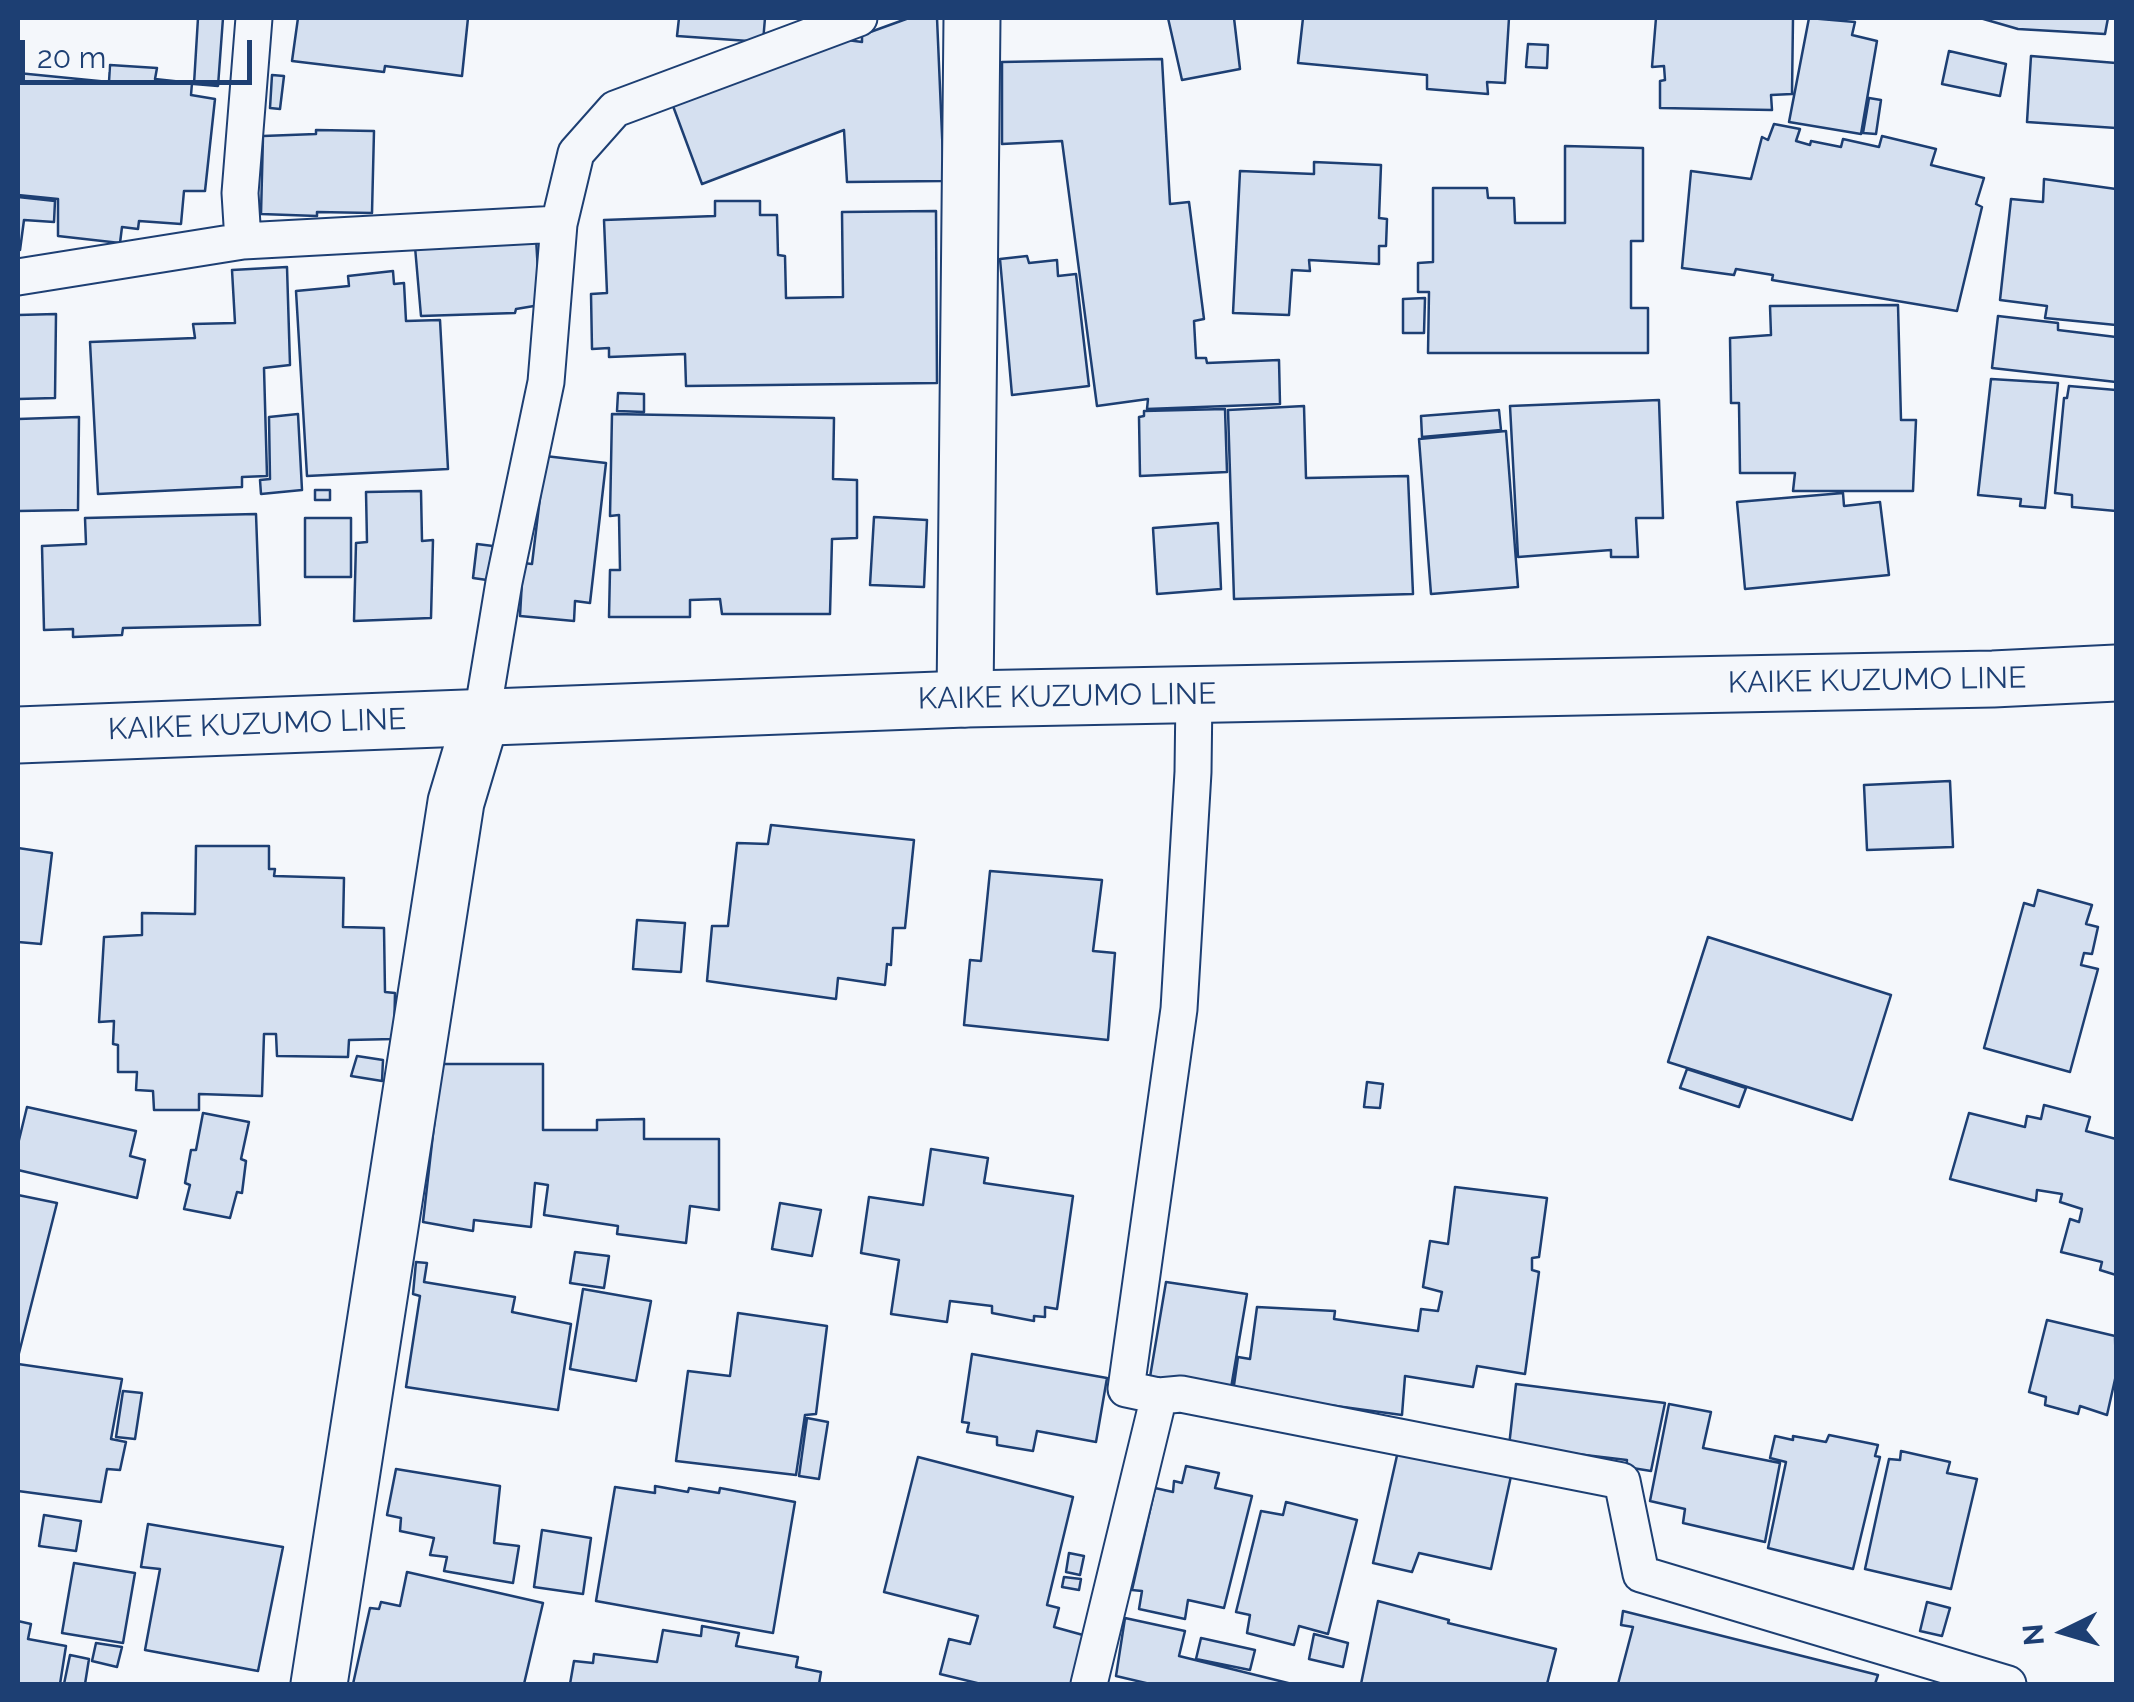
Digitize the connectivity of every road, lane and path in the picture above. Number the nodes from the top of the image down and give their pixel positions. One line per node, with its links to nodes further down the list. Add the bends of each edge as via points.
1 (254, 18): 5 (lane, via 240,193)
2 (859, 18): 4 (lane, via 615,109 576,153)
3 (972, 18): 9 (main road)
4 (559, 224): 5 (lane); 10 (lane, via 546,382)
5 (243, 241): 6 (lane)
6 (18, 277)
7 (2116, 673): 8 (main road, KAIKE KUZUMO LINE)
8 (1194, 694): 9 (main road, KAIKE KUZUMO LINE); 12 (lane, via 1179,1008 1126,1390)
9 (965, 698): 10 (main road, KAIKE KUZUMO LINE)
10 (482, 716): 11 (main road, KAIKE KUZUMO LINE); 13 (main road, via 456,802)
11 (18, 735)
12 (1159, 1396): 14 (lane); 15 (lane, via 1181,1394 1622,1481 1641,1574)
13 (318, 1684)
14 (1090, 1684)
15 (2008, 1684)

